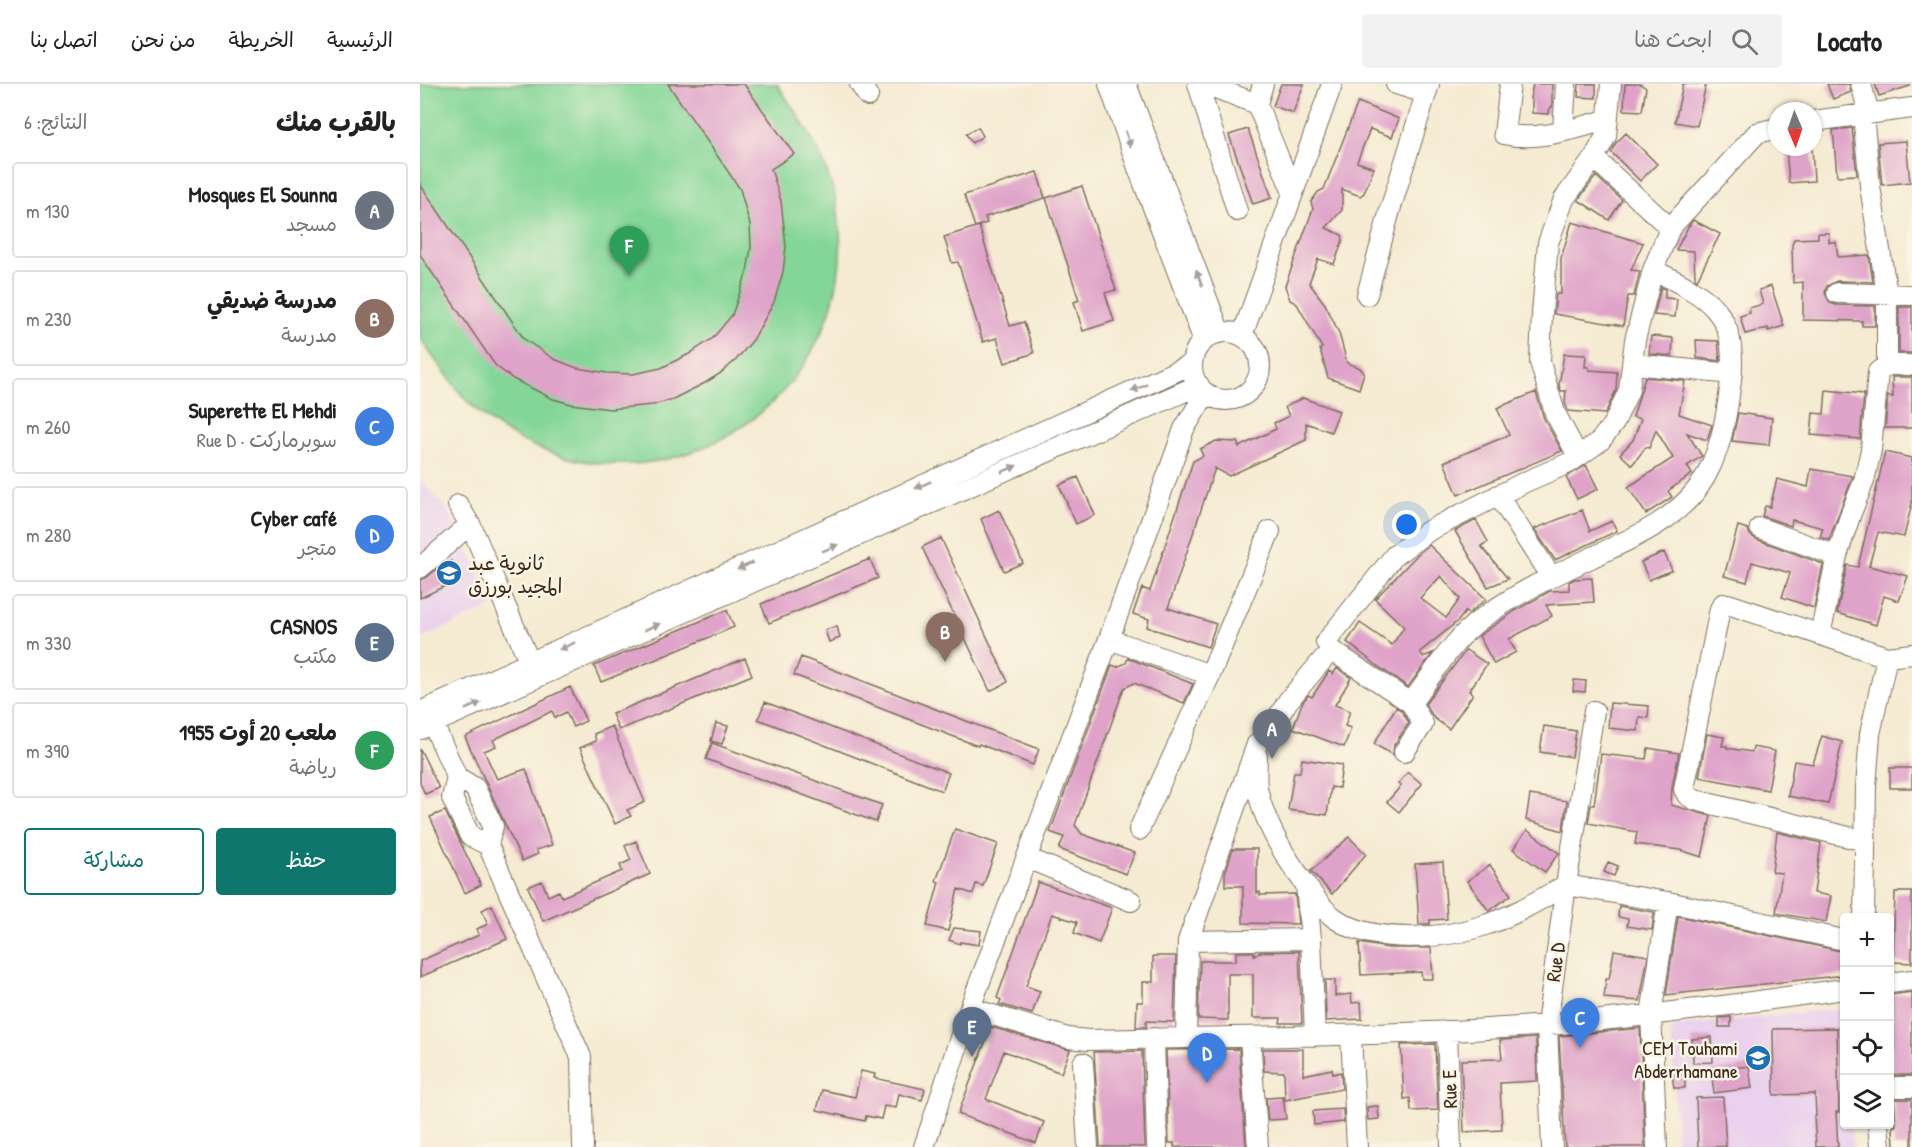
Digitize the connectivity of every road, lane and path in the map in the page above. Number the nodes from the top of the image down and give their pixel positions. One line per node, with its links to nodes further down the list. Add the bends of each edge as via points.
1 (1109, 84): 30 (street, one-way to 30, via 1138,168)
2 (1126, 84): 30 (street, one-way to 2)
3 (1198, 84): 22 (street)
4 (1205, 84): 13 (street)
5 (1263, 84): 13 (street)
6 (1332, 84): 21 (street)
7 (1396, 84): 12 (street)
8 (1510, 84): 19 (street, via 1504,134 1518,138)
9 (1566, 84): 19 (street)
10 (1611, 84): 16 (street)
11 (1861, 84): 15 (street)
12 (1427, 88): 26 (street)
13 (1257, 104): 21 (street)
14 (1912, 108): 15 (street)
15 (1866, 113): 17 (street); 27 (street, via 1870,186)
16 (1607, 120): 19 (street); 20 (street, via 1606,136)
17 (1822, 120)
18 (1768, 130): 23 (street, via 1757,133)
19 (1563, 131)
20 (1593, 159): 23 (street); 37 (street, via 1564,199 1548,243 1542,313 1540,362 1555,413)
21 (1293, 193): 29 (street)
22 (1237, 211)
23 (1670, 228): 24 (street)
24 (1653, 270): 32 (street, via 1635,340); 35 (street, via 1690,287 1721,316 1729,334)
25 (1837, 293): 27 (street)
26 (1367, 295)
27 (1887, 295): 28 (street); 33 (street)
28 (1912, 295)
29 (1242, 336): 30 (street, via 1232,333); 36 (street, via 1257,352 1260,363 1255,384 1238,398 1227,400)
30 (1212, 337): 31 (street, via 1198,348)
31 (1192, 364): 36 (street); 51 (street, one-way to 51)
32 (1634, 364): 35 (street); 37 (street, via 1629,390 1614,423 1600,441)
33 (1887, 364): 34 (street); 43 (street, via 1878,372 1864,481)
34 (1912, 364)
35 (1732, 374): 45 (street, via 1713,461 1683,505 1659,523)
36 (1202, 389): 47 (street); 55 (street, one-way to 36)
37 (1578, 456): 38 (street)
38 (1498, 495): 45 (street); 48 (street, via 1430,530 1395,555 1326,642)
39 (458, 505): 40 (street)
40 (471, 526): 44 (street); 51 (street)
41 (1760, 528): 43 (street)
42 (1270, 531): 52 (street)
43 (1837, 556): 46 (street)
44 (420, 568)
45 (1551, 577): 53 (street, via 1479,620)
46 (1820, 634): 50 (street); 59 (street, via 1723,604 1684,789 1695,801)
47 (1109, 639): 52 (street); 60 (street)
48 (1331, 650): 53 (street); 56 (street)
49 (1912, 654): 50 (street)
50 (1887, 657): 59 (street, via 1870,734)
51 (530, 663): 55 (street)
52 (1210, 675): 58 (street)
53 (1411, 703): 57 (street, via 1424,724)
54 (1594, 711): 62 (street, Rue D)
55 (425, 719): 85 (street, via 457,777 452,798 470,836 488,845 581,1057)
56 (1257, 744): 61 (street, via 1258,791 1267,818 1278,844); 68 (street)
57 (1404, 752)
58 (1139, 830)
59 (1865, 841): 65 (street)
60 (1027, 858): 63 (street); 72 (street)
61 (1306, 885): 62 (street, via 1337,920 1356,929 1401,936 1430,936 1487,925); 66 (street)
62 (1566, 885): 64 (street); 74 (street, Rue D)
63 (1131, 901)
64 (1668, 902): 67 (street); 73 (street)
65 (1864, 913)
66 (1311, 939): 68 (street); 76 (street)
67 (1840, 939)
68 (1188, 941): 78 (street)
69 (1912, 980): 70 (street)
70 (1894, 982)
71 (1840, 990): 73 (street)
72 (970, 1008): 79 (street, via 1068,1038); 86 (street)
73 (1652, 1015): 74 (street); 93 (street)
74 (1547, 1025): 75 (street); 92 (street, Rue D)
75 (1447, 1032): 77 (street); 91 (street, Rue E)
76 (1315, 1036): 77 (street); 80 (street)
77 (1351, 1036): 90 (street)
78 (1186, 1037): 79 (street); 80 (street)
79 (1154, 1038): 88 (street)
80 (1250, 1038): 89 (street)
81 (1083, 1063): 87 (street)
82 (1894, 1087): 83 (street)
83 (1912, 1087)
84 (1878, 1129): 94 (street)
85 (584, 1147)
86 (924, 1147)
87 (1088, 1147)
88 (1157, 1147)
89 (1258, 1147)
90 (1357, 1147)
91 (1451, 1147)
92 (1552, 1147)
93 (1657, 1147)
94 (1880, 1147)

